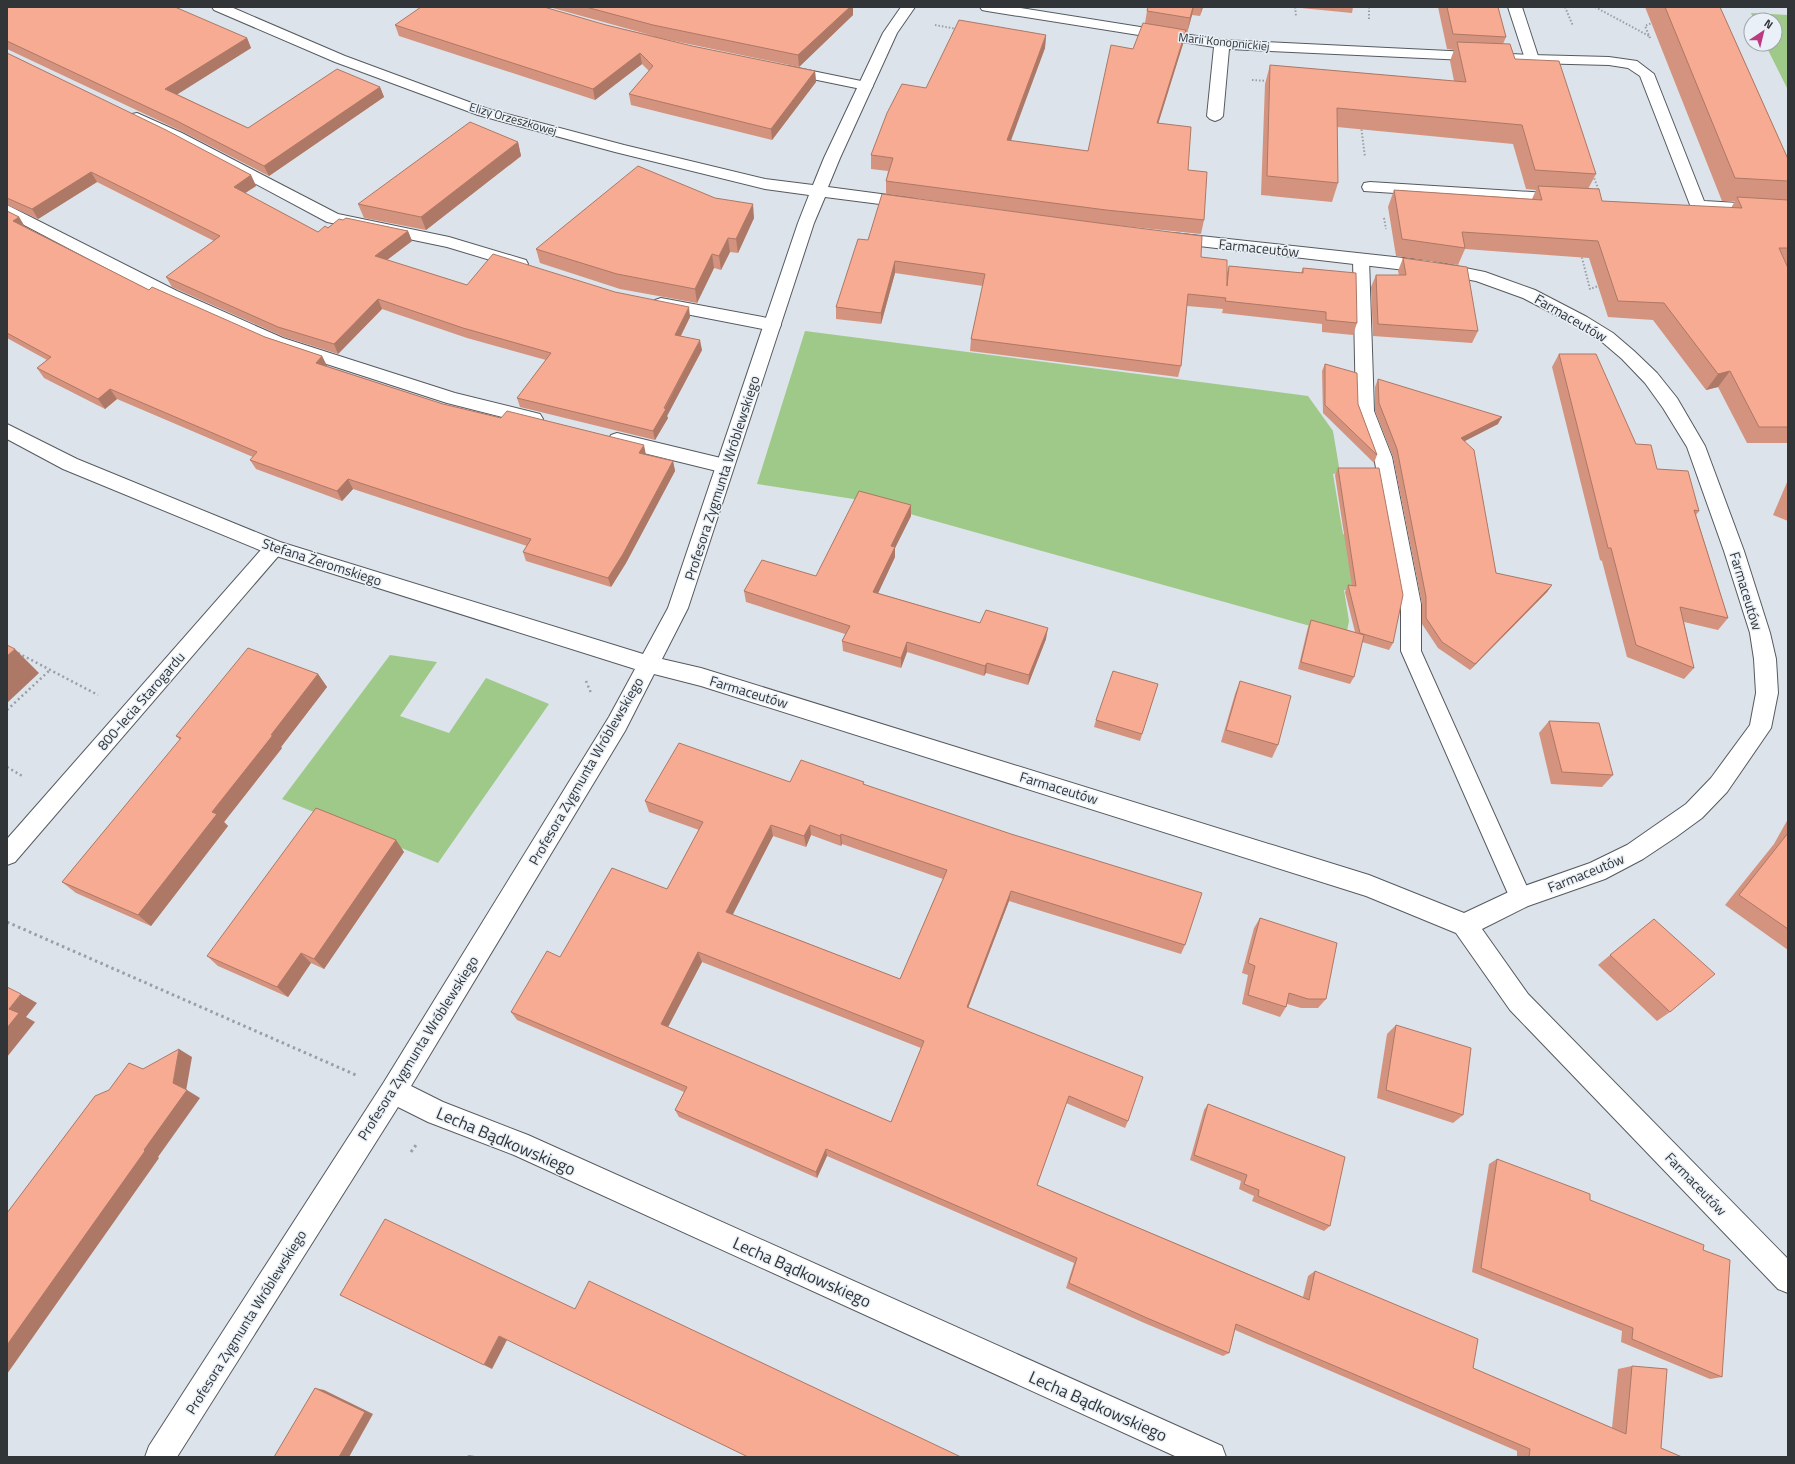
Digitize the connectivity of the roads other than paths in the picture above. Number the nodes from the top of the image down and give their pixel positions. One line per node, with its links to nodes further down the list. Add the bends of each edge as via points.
1 (219, 7): 12 (street, Elizy Orzeszkowej, via 340,59 483,112 765,184)
2 (908, 7): 8 (street, Profesora Zygmunta Wróblewskiego, via 890,33)
3 (986, 7): 5 (street, Marii Konopnickiej)
4 (1515, 7): 6 (lane)
5 (1222, 44): 6 (street, Marii Konopnickiej); 10 (street)
6 (1532, 59): 16 (street, Marii Konopnickiej, via 1632,64 1647,74 1691,206)
7 (777, 68): 8 (lane)
8 (866, 86): 12 (street, Profesora Zygmunta Wróblewskiego)
9 (121, 108): 19 (lane, via 333,218 449,242)
10 (1215, 116)
11 (1370, 187): 13 (street)
12 (819, 191): 14 (street); 21 (street, Profesora Zygmunta Wróblewskiego)
13 (1602, 201)
14 (927, 206)
15 (7, 210): 22 (lane, via 171,295 277,342 453,399)
16 (1788, 211)
17 (1151, 236): 18 (street, Farmaceutów)
18 (1361, 259): 29 (lane, via 1364,411 1383,457 1411,604 1411,651); 29 (street, Farmaceutów, via 1431,267 1479,276 1529,294 1581,321 1607,337 1628,355 1651,378 1670,403 1696,446 1734,550 1760,633 1765,659 1767,694 1760,728 1719,785 1694,811 1635,852 1597,871)
19 (537, 270)
20 (646, 301): 21 (lane)
21 (772, 325): 25 (street, Profesora Zygmunta Wróblewskiego)
22 (552, 424)
23 (7, 432): 26 (street, Stefana Żeromskiego, via 70,464)
24 (604, 437): 25 (lane)
25 (725, 466): 27 (street, Profesora Zygmunta Wróblewskiego, via 678,608)
26 (274, 548): 27 (street, Stefana Żeromskiego); 28 (lane, 800-lecia Starogardu)
27 (648, 664): 30 (street, Farmaceutów, via 708,680 1369,886); 31 (street, Profesora Zygmunta Wróblewskiego, via 617,724)
28 (7, 855)
29 (1521, 898): 30 (street, Farmaceutów)
30 (1465, 925): 32 (street, Farmaceutów, via 1519,1002)
31 (392, 1091): 33 (street, Profesora Zygmunta Wróblewskiego); 34 (street, Lecha Bądkowskiego, via 437,1113 519,1144)
32 (1788, 1279)
33 (160, 1457)
34 (1211, 1457)

